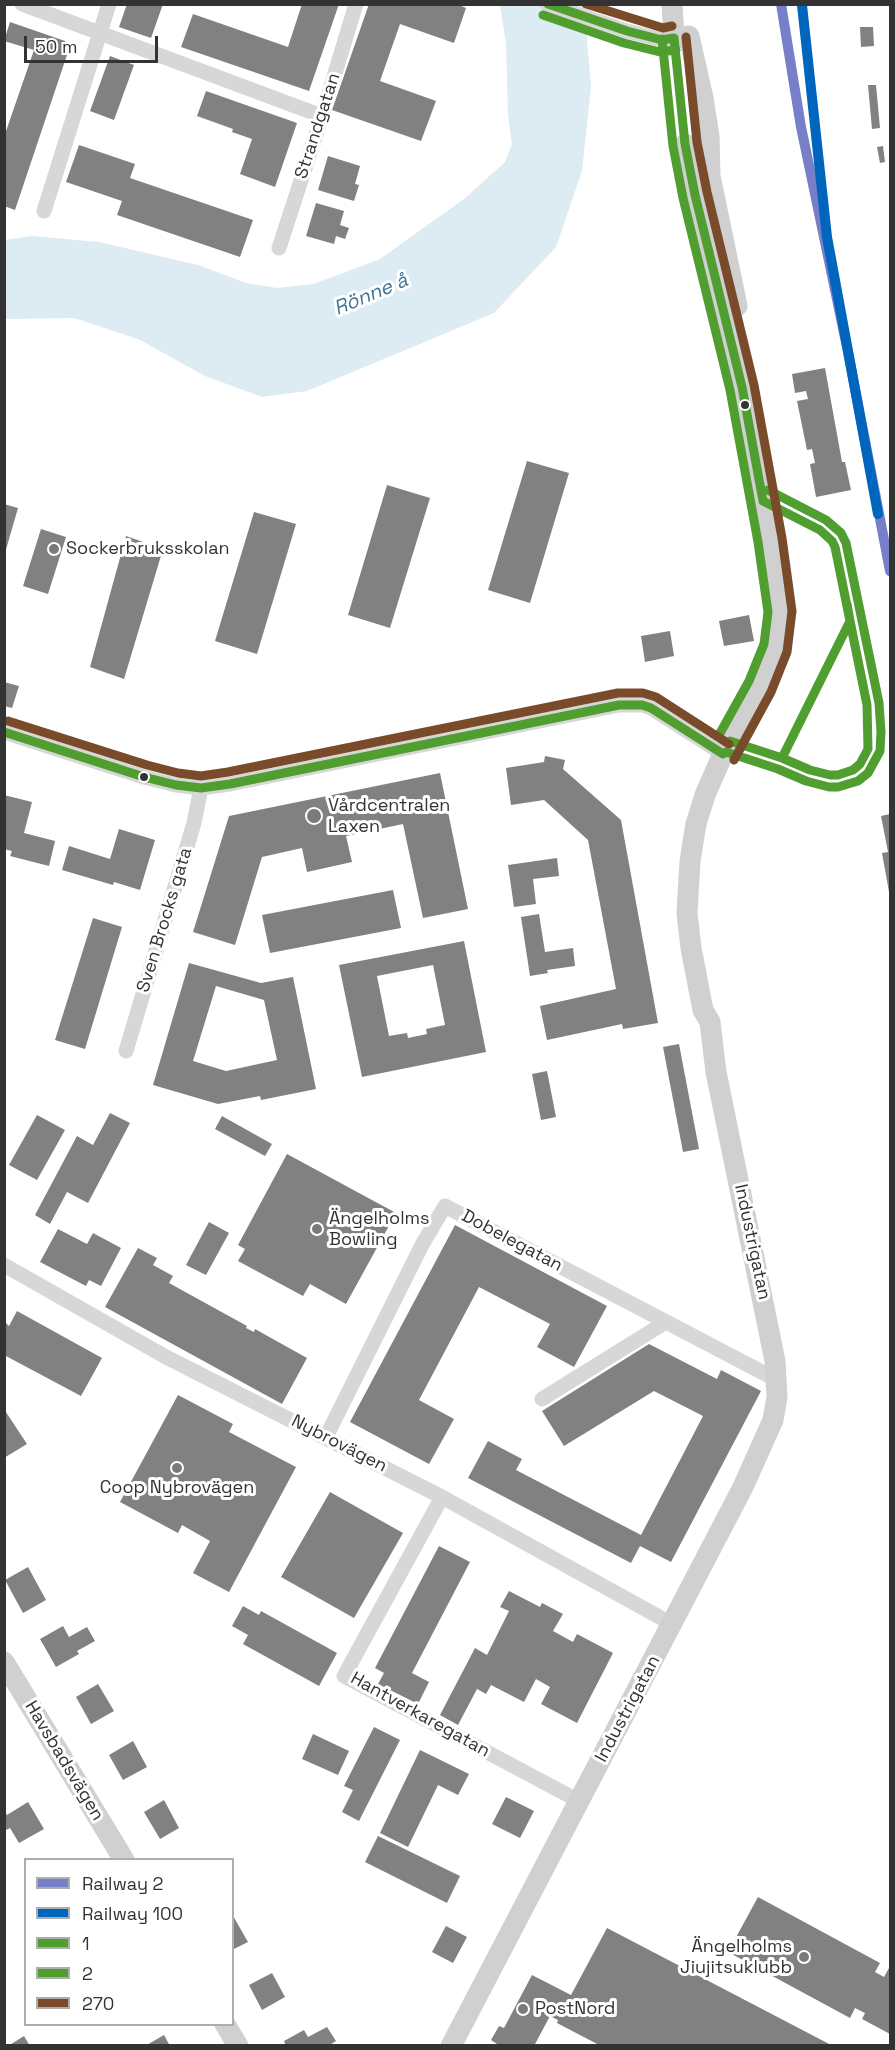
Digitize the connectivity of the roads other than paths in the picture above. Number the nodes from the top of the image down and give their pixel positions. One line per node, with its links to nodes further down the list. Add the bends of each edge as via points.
1 (22, 4): 6 (street)
2 (109, 4): 6 (street)
3 (356, 4): 8 (street, Strandgatan)
4 (547, 4): 7 (street, via 627,31 662,40)
5 (672, 4): 7 (street)
6 (99, 32): 8 (street); 10 (street)
7 (674, 38): 12 (street, Industrigatan, via 689,36 704,98 710,176 751,369)
8 (322, 116): 11 (street, Strandgatan)
9 (685, 144): 12 (street, Industrigatan)
10 (44, 211)
11 (279, 248)
12 (742, 387): 14 (street, Industrigatan, via 780,612 776,647)
13 (4, 732): 15 (street, via 144,777)
14 (723, 754): 15 (street, via 651,708 619,705); 19 (street, Industrigatan, via 696,824 688,886 688,932 703,1010 710,1022 716,1072)
15 (201, 788): 16 (street, Sven Brocks gata)
16 (126, 1051)
17 (4, 1265): 21 (street, Nybrovägen, via 166,1357)
18 (666, 1322): 19 (street, Dobelegatan); 20 (street); 21 (street, Dobelegatan, via 445,1206)
19 (777, 1380): 23 (street, Industrigatan, via 775,1410 760,1451)
20 (542, 1399)
21 (326, 1437): 22 (street, Nybrovägen)
22 (442, 1497): 23 (street, Nybrovägen); 25 (street, Hantverkaregatan, via 344,1676)
23 (672, 1624): 25 (street, Industrigatan)
24 (4, 1662): 26 (street, Havsbadsvägen)
25 (579, 1801): 29 (street, Industrigatan)
26 (123, 1858)
27 (226, 2026): 28 (street)
28 (238, 2046)
29 (451, 2046)

